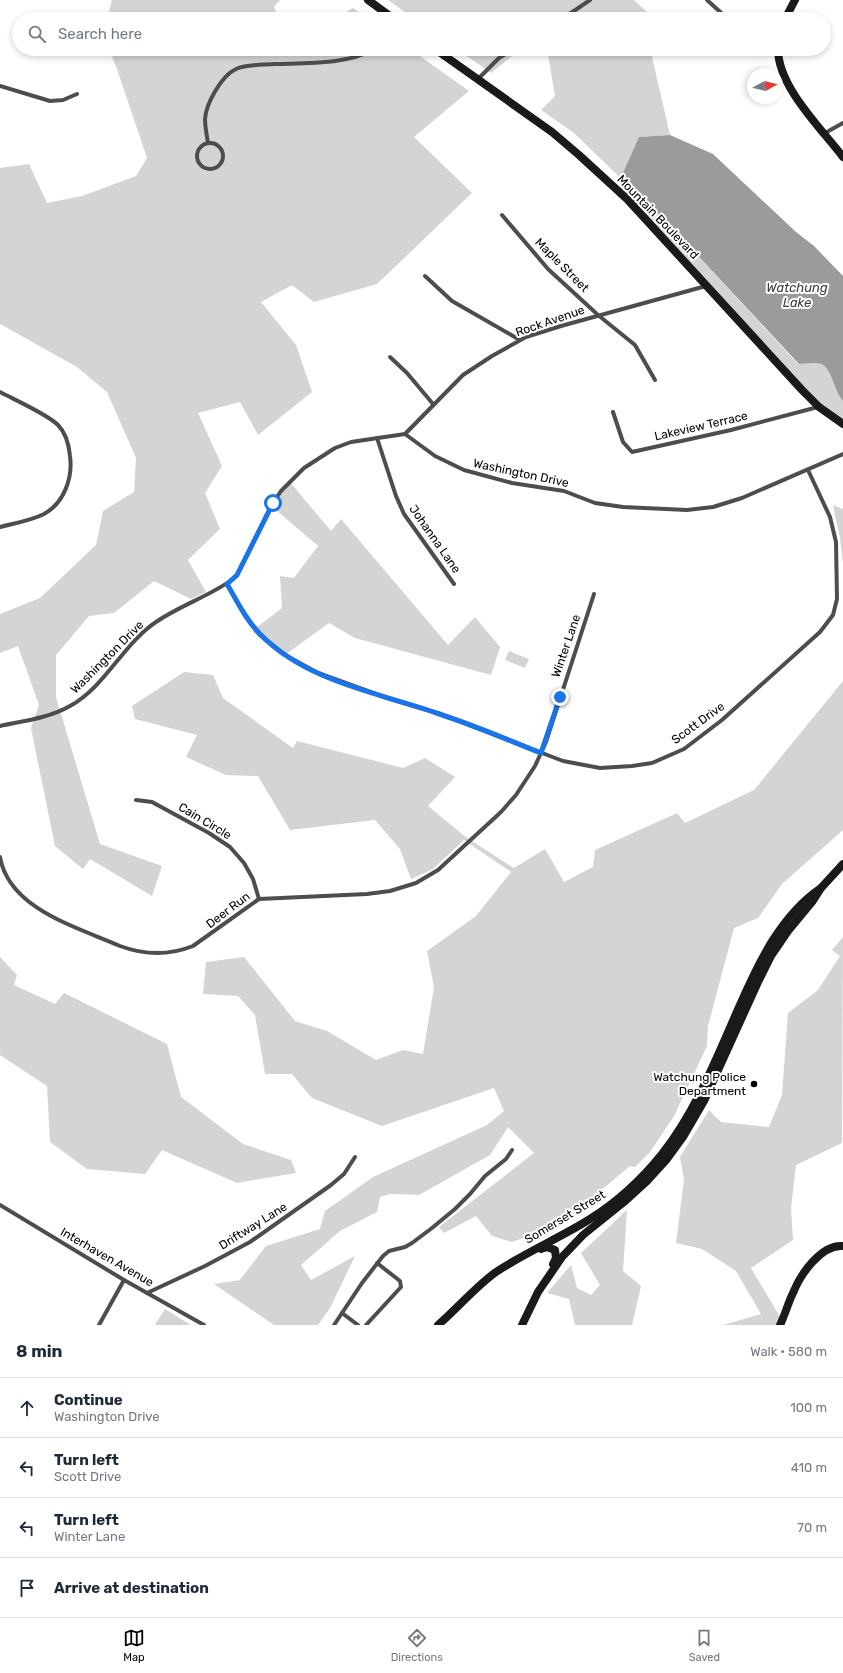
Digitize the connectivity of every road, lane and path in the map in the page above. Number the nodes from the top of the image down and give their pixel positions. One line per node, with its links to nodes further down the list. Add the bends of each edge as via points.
1 (368, 0): 5 (main road)
2 (590, 0): 6 (street)
3 (707, 0): 7 (street)
4 (795, 0): 8 (main road)
5 (384, 12)
6 (572, 12)
7 (720, 12)
8 (789, 12)
9 (361, 56): 18 (street, via 340,61 261,65 235,69 226,75 206,112)
10 (444, 56): 13 (main road, Mountain Boulevard)
11 (502, 56): 13 (street)
12 (779, 56): 17 (main road, via 787,81 802,105)
13 (477, 80): 22 (main road, Mountain Boulevard, via 552,132 579,155 627,199)
14 (0, 86): 15 (street, via 50,101 64,100)
15 (77, 94)
16 (843, 123): 17 (street)
17 (825, 133): 19 (main road)
18 (208, 144): 18 (street, via 215,144 222,154 220,164 212,169 204,168 198,160 198,150)
19 (843, 157)
20 (502, 215): 23 (street, Maple Street, via 548,269)
21 (425, 276): 24 (street, via 452,301)
22 (706, 286): 23 (street, Rock Avenue); 29 (main road, Mountain Boulevard)
23 (598, 315): 24 (street, Rock Avenue); 26 (street, Maple Street, via 639,349)
24 (520, 340): 28 (street, Rock Avenue, via 463,376)
25 (390, 357): 28 (street)
26 (655, 380)
27 (0, 392): 36 (street, via 58,425 65,436 71,464 70,478 65,491 51,508 31,519)
28 (433, 404): 32 (street, Rock Avenue)
29 (819, 407): 30 (street, Lakeview Terrace, via 632,452 623,442); 31 (main road, Mountain Boulevard)
30 (613, 412)
31 (843, 424)
32 (405, 434): 33 (street, Washington Drive); 35 (street, Washington Drive, via 435,456 464,470 512,483 564,491 595,503 622,507 687,510 712,507 742,498)
33 (377, 438): 37 (street, Washington Drive, via 351,442 335,448 290,480 273,503 237,575); 38 (street, Johanna Lane, via 404,514)
34 (843, 454): 35 (street, Washington Drive)
35 (808, 470): 41 (street, Scott Drive, via 830,517 836,542 837,599 833,615 820,632 722,720 684,749 652,762 614,768 562,761)
36 (0, 527)
37 (227, 584): 40 (street, Washington Drive, via 156,622 127,649 98,682 70,706 53,714); 41 (street, Scott Drive, via 260,635 298,662 340,682 441,714)
38 (454, 584)
39 (594, 594): 41 (street, Winter Lane)
40 (0, 726)
41 (541, 753): 43 (street, Winter Lane, via 516,795)
42 (136, 800): 47 (street, Cain Circle, via 152,802 230,847 253,879)
43 (486, 825): 47 (street, Deer Run, via 438,870 402,888 367,894)
44 (0, 857): 47 (street, Deer Run, via 7,878 22,897 40,911 120,946 152,954 183,950 193,946)
45 (843, 864): 46 (main road, Somerset Street)
46 (821, 888): 52 (main road, Somerset Street, via 798,907 766,952 696,1101 662,1155 633,1185 603,1210); 56 (main road, Somerset Street, via 788,931 764,969 704,1101 679,1142 647,1181 583,1235 562,1257)
47 (259, 899)
48 (512, 1150): 53 (street, via 455,1209 412,1243 389,1252)
49 (355, 1157): 55 (street, Driftway Lane, via 344,1174 331,1185 250,1242)
50 (0, 1205): 54 (street, Interhaven Avenue)
51 (843, 1246): 65 (main road, via 830,1248 810,1264 793,1291)
52 (524, 1256): 56 (main road, via 547,1247 556,1252 556,1258); 63 (main road, Somerset Street, via 485,1280)
53 (377, 1263): 57 (street); 62 (street, via 400,1281 401,1287)
54 (124, 1280): 55 (street, Interhaven Avenue); 58 (street)
55 (147, 1292): 59 (street, Interhaven Avenue)
56 (538, 1292): 64 (main road)
57 (342, 1313): 60 (street); 61 (street)
58 (99, 1325)
59 (204, 1325)
60 (334, 1325)
61 (358, 1325)
62 (366, 1325)
63 (438, 1325)
64 (522, 1325)
65 (780, 1325)

